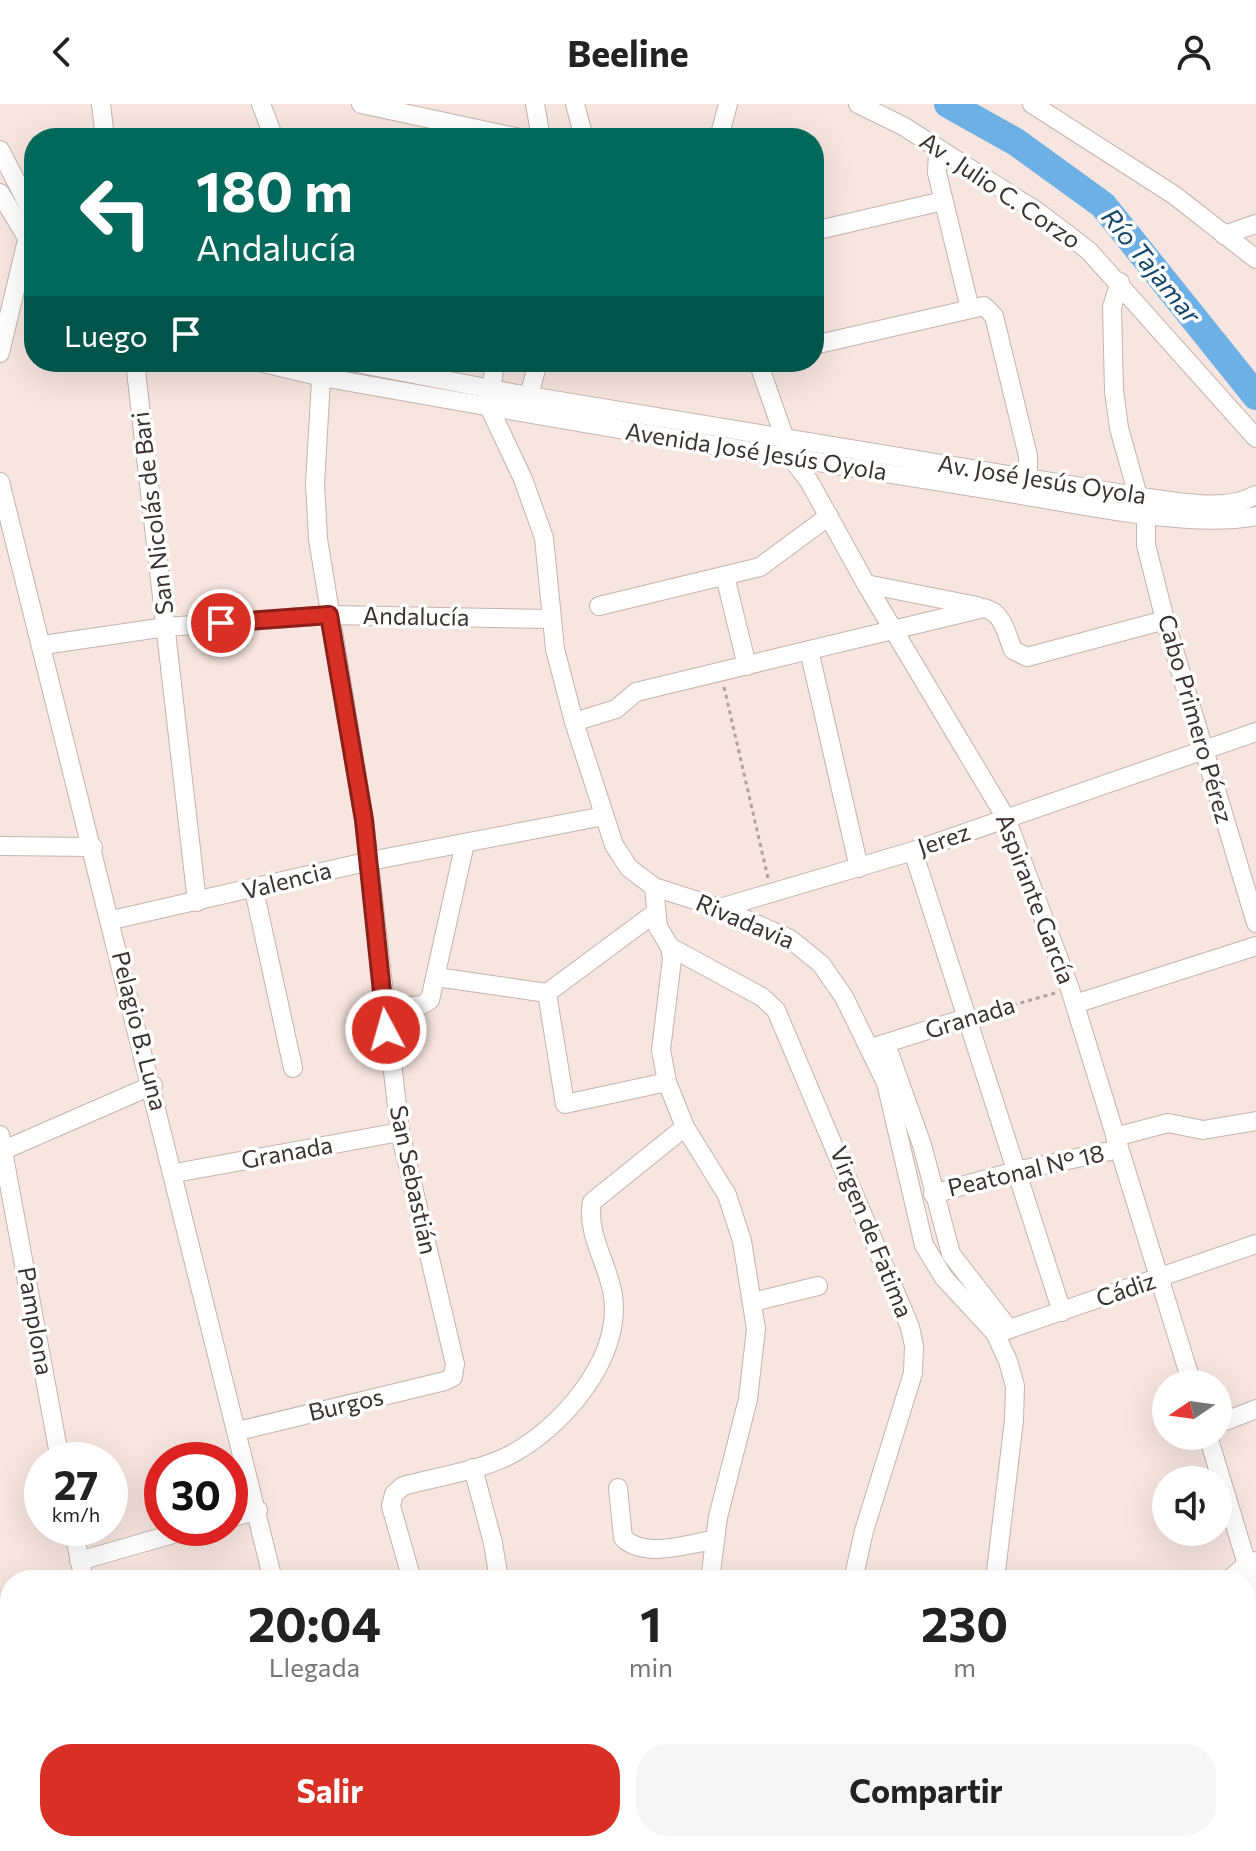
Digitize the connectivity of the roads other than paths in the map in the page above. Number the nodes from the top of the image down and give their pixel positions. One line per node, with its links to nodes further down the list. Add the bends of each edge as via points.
1 (101, 104): 11 (street)
2 (261, 104): 12 (street)
3 (361, 104): 13 (street)
4 (535, 104): 14 (street)
5 (575, 104): 15 (street)
6 (728, 104): 16 (street)
7 (858, 104): 10 (street, Av . Julio C. Corzo)
8 (893, 104): 10 (street)
9 (1036, 105): 25 (street, via 1174,195)
10 (903, 126): 18 (street, Av . Julio C. Corzo)
11 (104, 128)
12 (270, 128)
13 (473, 128)
14 (539, 128)
15 (581, 128)
16 (722, 128)
17 (0, 150): 20 (street)
18 (938, 150): 21 (street); 28 (street, Av . Julio C. Corzo, via 1038,212)
19 (0, 193): 24 (street)
20 (24, 197)
21 (943, 201): 23 (street); 29 (street)
22 (1256, 224): 25 (street)
23 (824, 229)
24 (24, 232)
25 (1224, 235): 26 (street)
26 (1256, 259)
27 (24, 269): 31 (street)
28 (1120, 282): 42 (street, Av . Julio C. Corzo); 48 (street, Cabo Primero Pérez, via 1112,307 1114,391)
29 (970, 309): 30 (street); 45 (street, via 984,306 994,316 1028,456)
30 (824, 343)
31 (0, 353)
32 (136, 372): 58 (street, San Nicolás de Bari)
33 (322, 372): 55 (street, San Sebastián, via 315,484)
34 (340, 372): 40 (street, Avenida José Jesús Oyola)
35 (390, 372): 40 (street)
36 (493, 372): 40 (street)
37 (535, 372): 39 (street)
38 (761, 372): 41 (street, Aspirante García)
39 (529, 396): 40 (street); 41 (street)
40 (489, 397): 44 (street, Avenida José Jesús Oyola); 56 (street, Rivadavia, via 540,526)
41 (783, 437): 43 (street, Avenida José Jesús Oyola); 44 (street, Aspirante García)
42 (1256, 438)
43 (827, 445): 45 (street, Av. José Jesús Oyola)
44 (792, 459): 48 (street, Avenida José Jesús Oyola); 49 (street, Aspirante García)
45 (1028, 478): 48 (street, Av. José Jesús Oyola)
46 (0, 482): 60 (street, Pelagio B. Luna)
47 (1249, 498): 48 (street, Av. José Jesús Oyola); 50 (street)
48 (1142, 505): 50 (street, Avenida José Jesús Oyola); 57 (street, Cabo Primero Pérez)
49 (829, 516): 51 (street, via 760,567); 52 (street, Aspirante García)
50 (1254, 518)
51 (725, 576): 53 (street); 62 (street)
52 (866, 584): 54 (street); 59 (street, Aspirante García)
53 (599, 606)
54 (984, 608): 57 (street, via 1001,620 1013,650 1027,657); 59 (street)
55 (329, 615): 56 (street, Andalucía); 58 (street, Andalucía); 72 (street, San Sebastián)
56 (550, 619): 63 (street, Rivadavia)
57 (1165, 620): 65 (street, Cabo Primero Pérez)
58 (166, 627): 60 (street, Andalucía); 76 (street, San Nicolás de Bari)
59 (893, 630): 61 (street); 67 (street, Aspirante García)
60 (43, 645): 70 (street, Pelagio B. Luna)
61 (809, 650): 62 (street); 73 (street)
62 (747, 666): 63 (street, via 636,692 616,709)
63 (574, 722): 66 (street, Rivadavia)
64 (1256, 732): 65 (street, Jerez)
65 (1203, 749): 67 (street, Jerez); 80 (street, Cabo Primero Pérez)
66 (604, 816): 68 (street, Valencia); 74 (street, Rivadavia, via 629,868)
67 (1006, 818): 71 (street, Jerez); 85 (street, Aspirante García)
68 (465, 843): 72 (street, Valencia); 83 (street)
69 (0, 846): 70 (street)
70 (93, 847): 79 (street, Pelagio B. Luna)
71 (913, 851): 73 (street, Jerez); 87 (street)
72 (370, 861): 75 (street, Valencia); 86 (street, San Sebastián)
73 (859, 868): 77 (street, Jerez)
74 (654, 887): 77 (street, Rivadavia); 78 (street)
75 (254, 890): 76 (street, Valencia); 89 (street)
76 (197, 902): 79 (street, Valencia)
77 (720, 908): 88 (street, Rivadavia, via 806,949)
78 (655, 913): 82 (street); 84 (street)
79 (112, 920): 91 (street, Pelagio B. Luna)
80 (1256, 923)
81 (1256, 946): 85 (street)
82 (670, 947): 90 (street, via 661,1050); 126 (street, Virgen de Fatima, via 762,997 776,1010 910,1327 913,1373)
83 (436, 977): 84 (street); 86 (street, via 430,1000 422,1005)
84 (547, 993): 90 (street, via 565,1104)
85 (1073, 996): 96 (street, Aspirante García)
86 (384, 1009): 94 (street, San Sebastián)
87 (966, 1018): 88 (street, Granada); 97 (street)
88 (878, 1046): 99 (street, via 922,1145); 105 (street, Rivadavia, via 917,1229 944,1278)
89 (293, 1068)
90 (667, 1082): 93 (street)
91 (153, 1085): 95 (street); 98 (street, Pelagio B. Luna)
92 (1256, 1121): 96 (street, Peatonal N° 18, via 1203,1130 1168,1123)
93 (685, 1127): 103 (street, via 727,1195); 113 (street, via 592,1202 589,1216 614,1298 607,1344 578,1396 531,1443)
94 (400, 1132): 98 (street, Granada); 107 (street, San Sebastián, via 455,1364)
95 (2, 1142): 111 (street, Pamplona)
96 (1117, 1143): 97 (street, Peatonal N° 18); 101 (street, Aspirante García)
97 (1016, 1171): 99 (street, Peatonal N° 18); 104 (street)
98 (175, 1173): 110 (street, Pelagio B. Luna)
99 (933, 1194): 105 (street, via 951,1254)
100 (1256, 1244): 101 (street, Cádiz)
101 (1159, 1278): 104 (street, Cádiz); 106 (street, Aspirante García)
102 (818, 1286): 103 (street)
103 (753, 1302): 117 (street, via 754,1366)
104 (1062, 1312): 105 (street, Cádiz)
105 (1002, 1331): 127 (street, Rivadavia, via 1015,1386)
106 (1188, 1370)
107 (453, 1377): 110 (street, Burgos)
108 (1256, 1409): 109 (street)
109 (1232, 1418)
110 (238, 1431): 115 (street, Pelagio B. Luna)
111 (57, 1442)
112 (1212, 1450): 128 (street)
113 (473, 1468): 123 (street, via 403,1486 394,1494 391,1506); 124 (street)
114 (618, 1488): 117 (street, via 623,1538 632,1547)
115 (258, 1510): 116 (street); 122 (street, Pelagio B. Luna)
116 (248, 1513)
117 (714, 1540): 125 (street)
118 (144, 1542): 120 (street)
119 (76, 1546): 120 (street)
120 (79, 1561): 121 (street)
121 (81, 1570)
122 (271, 1570)
123 (409, 1570)
124 (497, 1570)
125 (711, 1570)
126 (855, 1570)
127 (996, 1570)
128 (1250, 1570)

